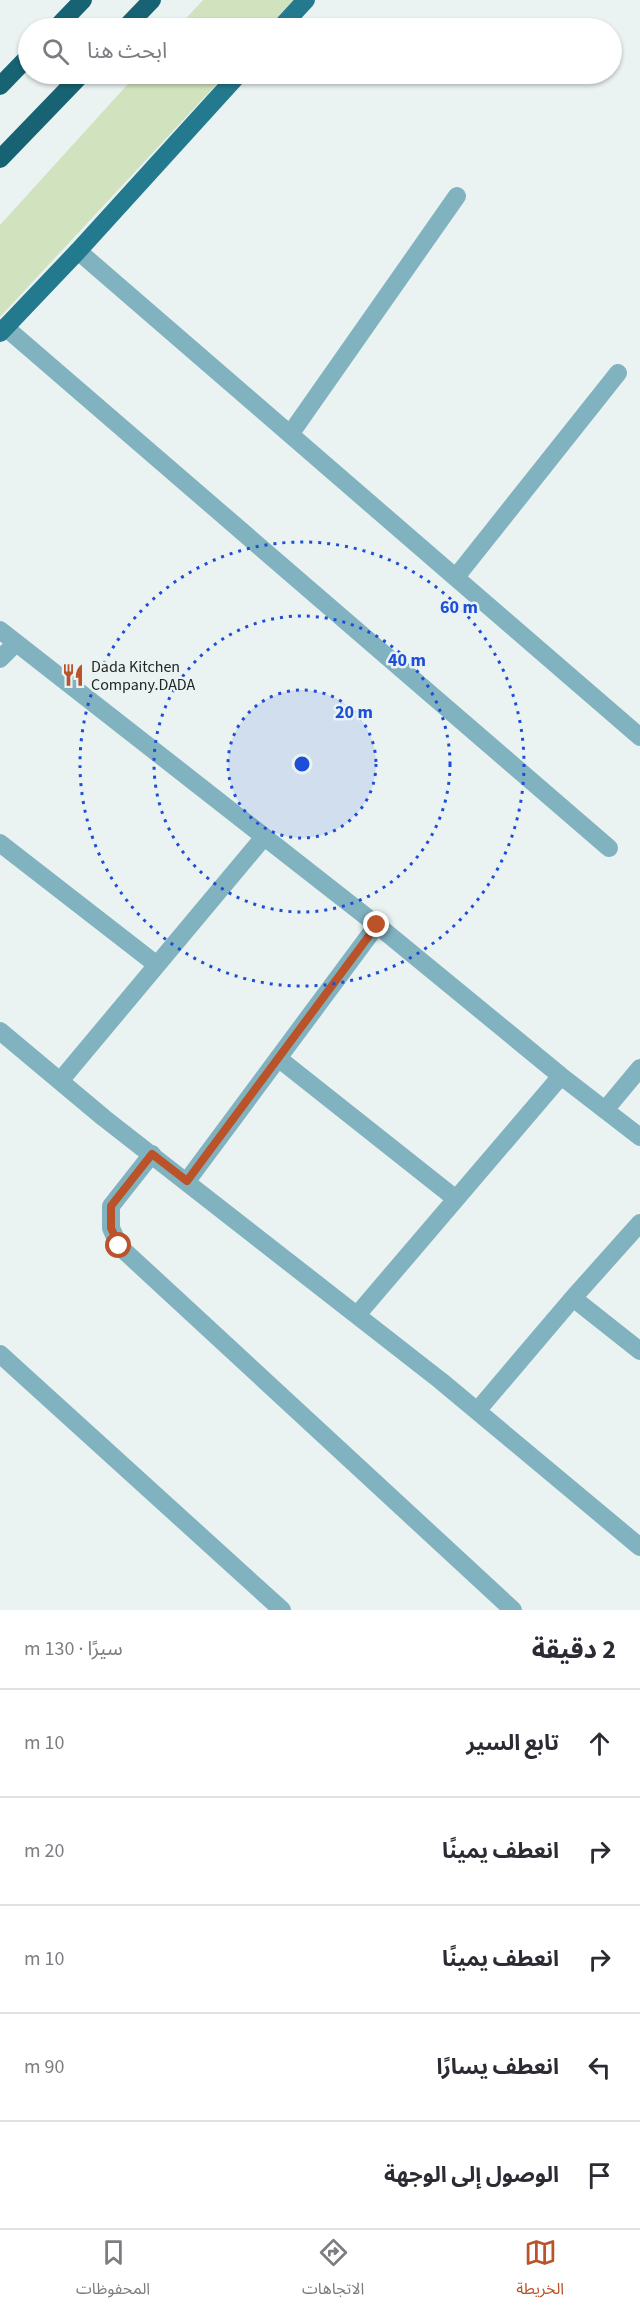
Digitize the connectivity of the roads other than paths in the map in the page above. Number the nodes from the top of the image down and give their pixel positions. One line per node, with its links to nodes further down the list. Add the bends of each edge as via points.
1 (83, 0): 4 (highway)
2 (152, 0): 5 (highway)
3 (306, 0): 6 (main road)
4 (66, 18)
5 (135, 18)
6 (289, 18)
7 (18, 67): 10 (highway)
8 (72, 84): 11 (highway)
9 (230, 84): 13 (main road)
10 (0, 86)
11 (0, 159)
12 (457, 196): 16 (street)
13 (78, 251): 14 (main road); 16 (street)
14 (3, 330): 24 (street)
15 (618, 373): 17 (street)
16 (291, 433): 17 (street)
17 (456, 577): 21 (street)
18 (0, 630): 19 (street)
19 (15, 644): 20 (street); 22 (street)
20 (0, 659)
21 (640, 737)
22 (264, 837): 25 (street); 26 (street)
23 (0, 843): 26 (street)
24 (609, 848)
25 (377, 925): 28 (street); 30 (street)
26 (157, 965): 31 (street)
27 (0, 1031): 31 (street)
28 (278, 1058): 35 (street); 36 (street)
29 (640, 1069): 32 (street)
30 (561, 1076): 32 (street); 36 (street)
31 (60, 1081): 34 (street)
32 (605, 1110): 33 (street)
33 (640, 1137)
34 (152, 1154): 35 (street); 45 (street, via 111,1206 111,1228 119,1246)
35 (187, 1181): 39 (street)
36 (456, 1199): 39 (street)
37 (640, 1222): 38 (street)
38 (573, 1298): 40 (street); 42 (street)
39 (357, 1315): 42 (street)
40 (640, 1351)
41 (0, 1354): 44 (street)
42 (477, 1411): 43 (street)
43 (640, 1547)
44 (282, 1610)
45 (513, 1610)

